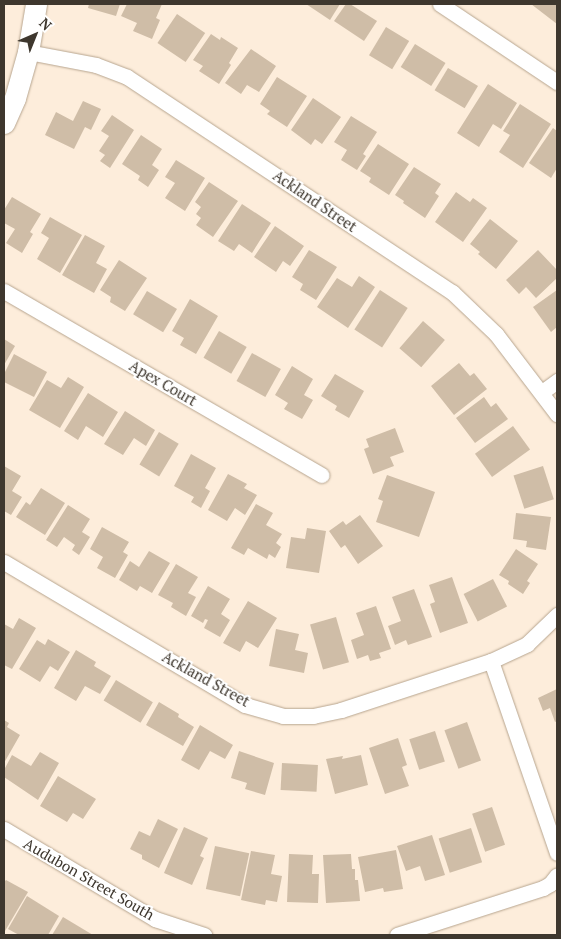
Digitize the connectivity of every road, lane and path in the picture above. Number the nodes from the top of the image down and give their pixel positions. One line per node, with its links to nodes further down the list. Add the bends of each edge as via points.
1 (36, 4): 3 (street)
2 (440, 4): 4 (street)
3 (28, 52): 5 (street); 8 (street, Ackland Street, via 96,65 142,86 452,292 496,334)
4 (557, 82)
5 (4, 123)
6 (4, 291): 10 (street, Apex Court)
7 (557, 381): 8 (street)
8 (542, 392): 9 (street, Ackland Street)
9 (557, 414)
10 (322, 475)
11 (4, 562): 13 (street, Ackland Street, via 245,705 283,716 313,716 341,710)
12 (557, 615): 13 (street, Ackland Street, via 527,644)
13 (491, 661): 15 (street)
14 (4, 829): 17 (street, Audubon Street South, via 155,919)
15 (557, 853)
16 (557, 875): 18 (street, via 543,888)
17 (204, 935)
18 (398, 935)

